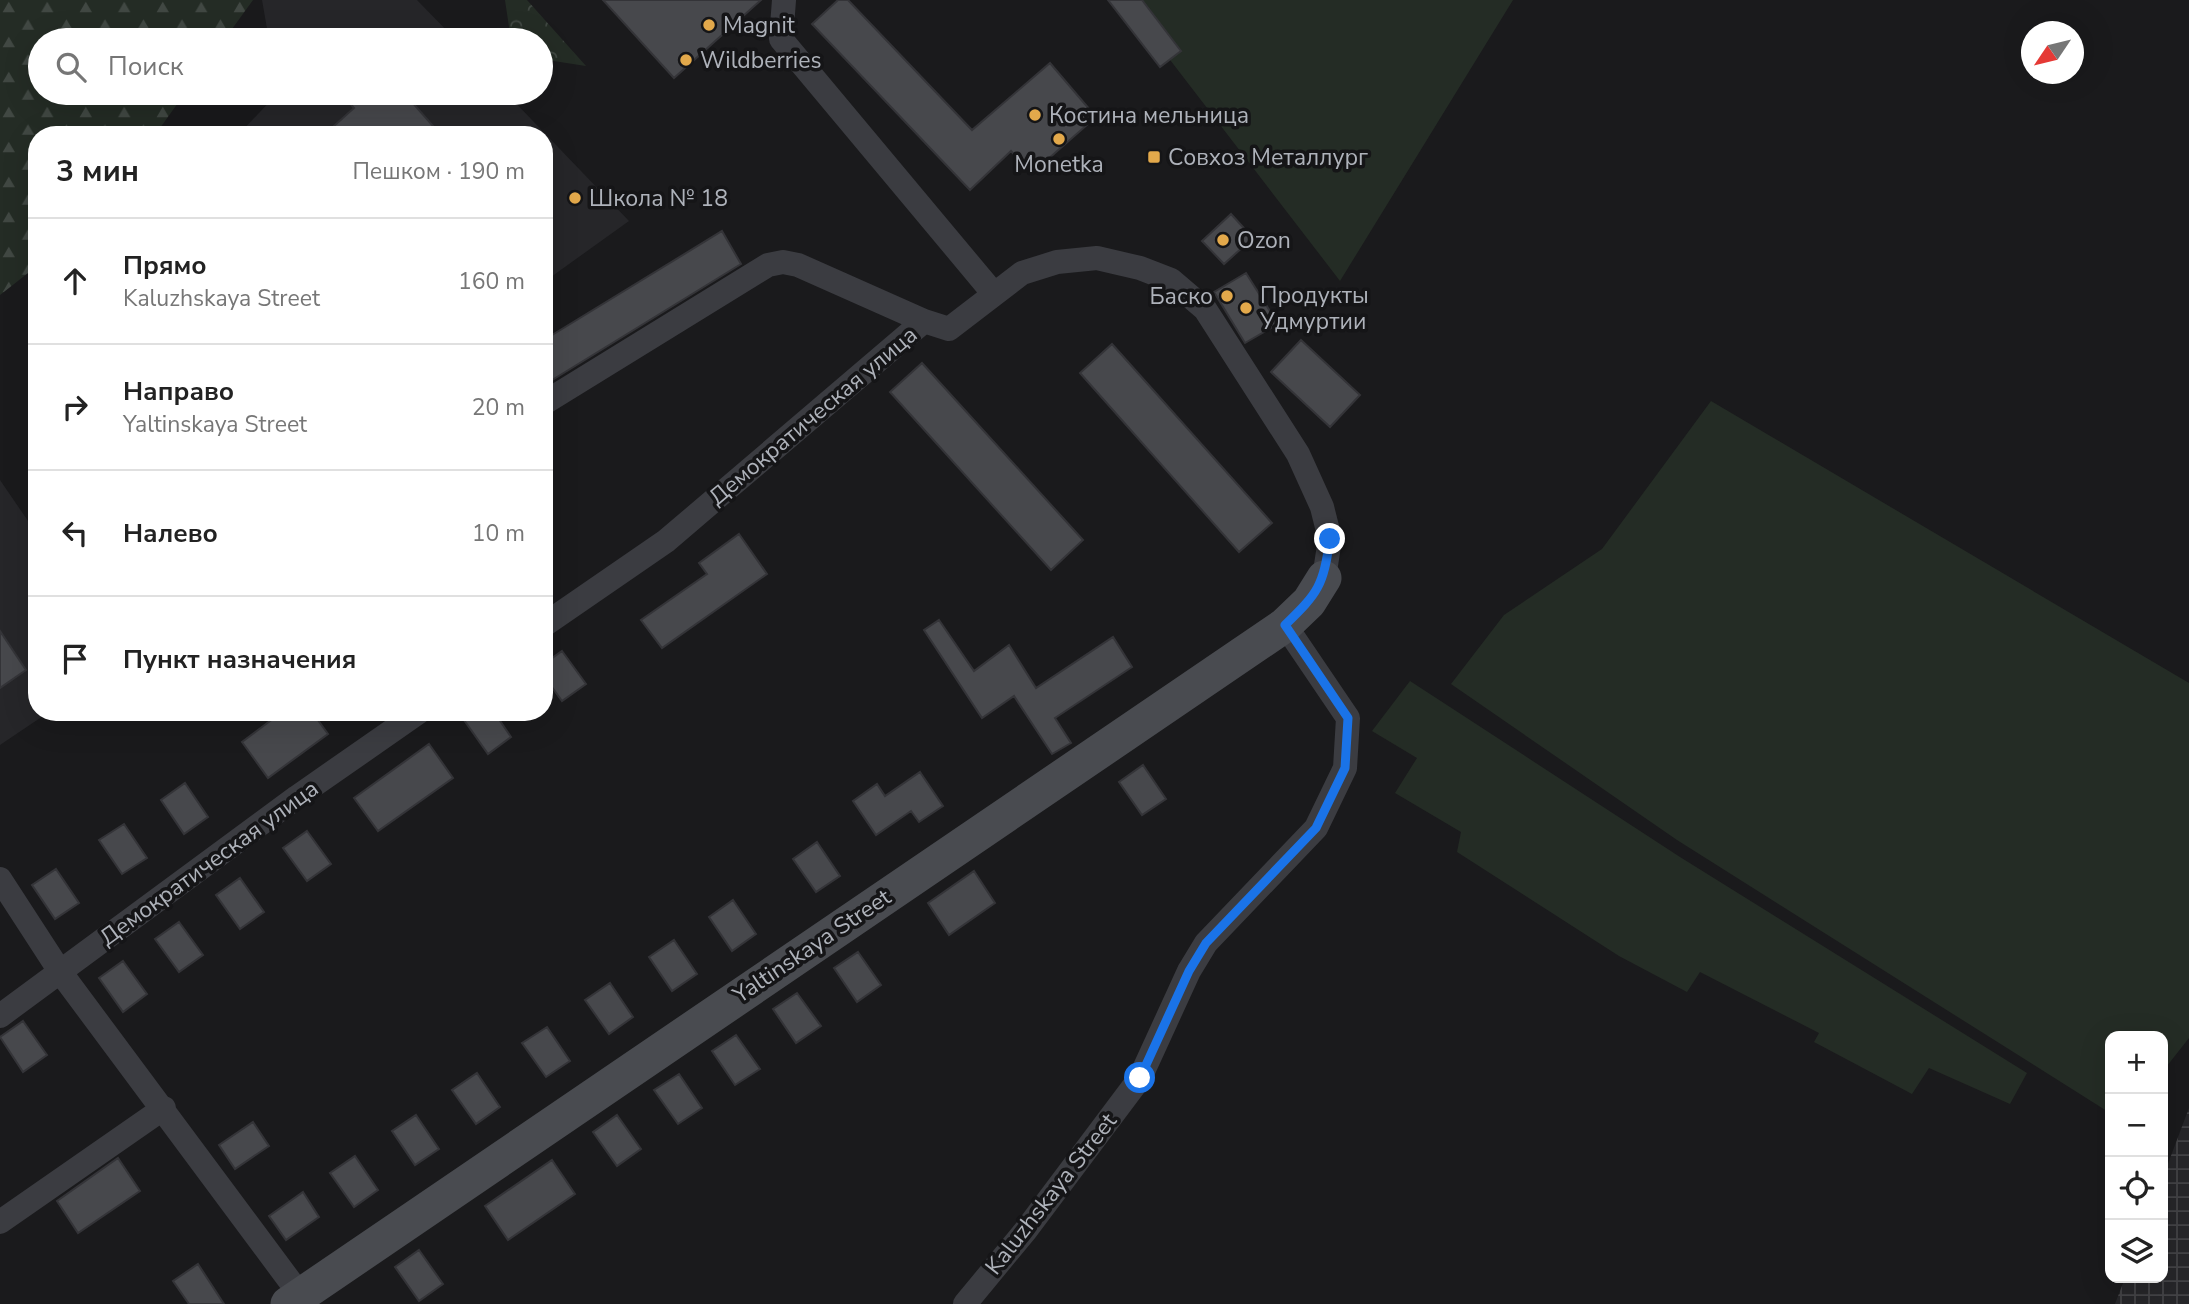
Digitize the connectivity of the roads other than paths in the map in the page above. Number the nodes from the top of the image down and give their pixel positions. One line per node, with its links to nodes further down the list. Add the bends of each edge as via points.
1 (784, 0): 2 (street, via 781,39)
2 (994, 294): 3 (street, Демократическая улица, via 949,329); 5 (street, Демократическая улица, via 1022,273 1057,262 1097,258 1171,281 1205,309 1298,454 1322,507 1330,539)
3 (924, 321): 4 (street, via 798,265 768,265); 6 (street, Демократическая улица, via 666,541)
4 (553, 397)
5 (1324, 578): 7 (street, Yaltinskaya Street)
6 (553, 619)
7 (1285, 625): 14 (street, Yaltinskaya Street); 15 (street, Kaluzhskaya Street, via 1348,718 1345,768 1316,828 1206,943 1140,1078)
8 (406, 721): 10 (street, Демократическая улица)
9 (0, 879): 10 (street)
10 (61, 973): 11 (street, Демократическая улица); 12 (street)
11 (0, 1016)
12 (164, 1108): 13 (street); 14 (street)
13 (0, 1222)
14 (298, 1302)
15 (965, 1304)

